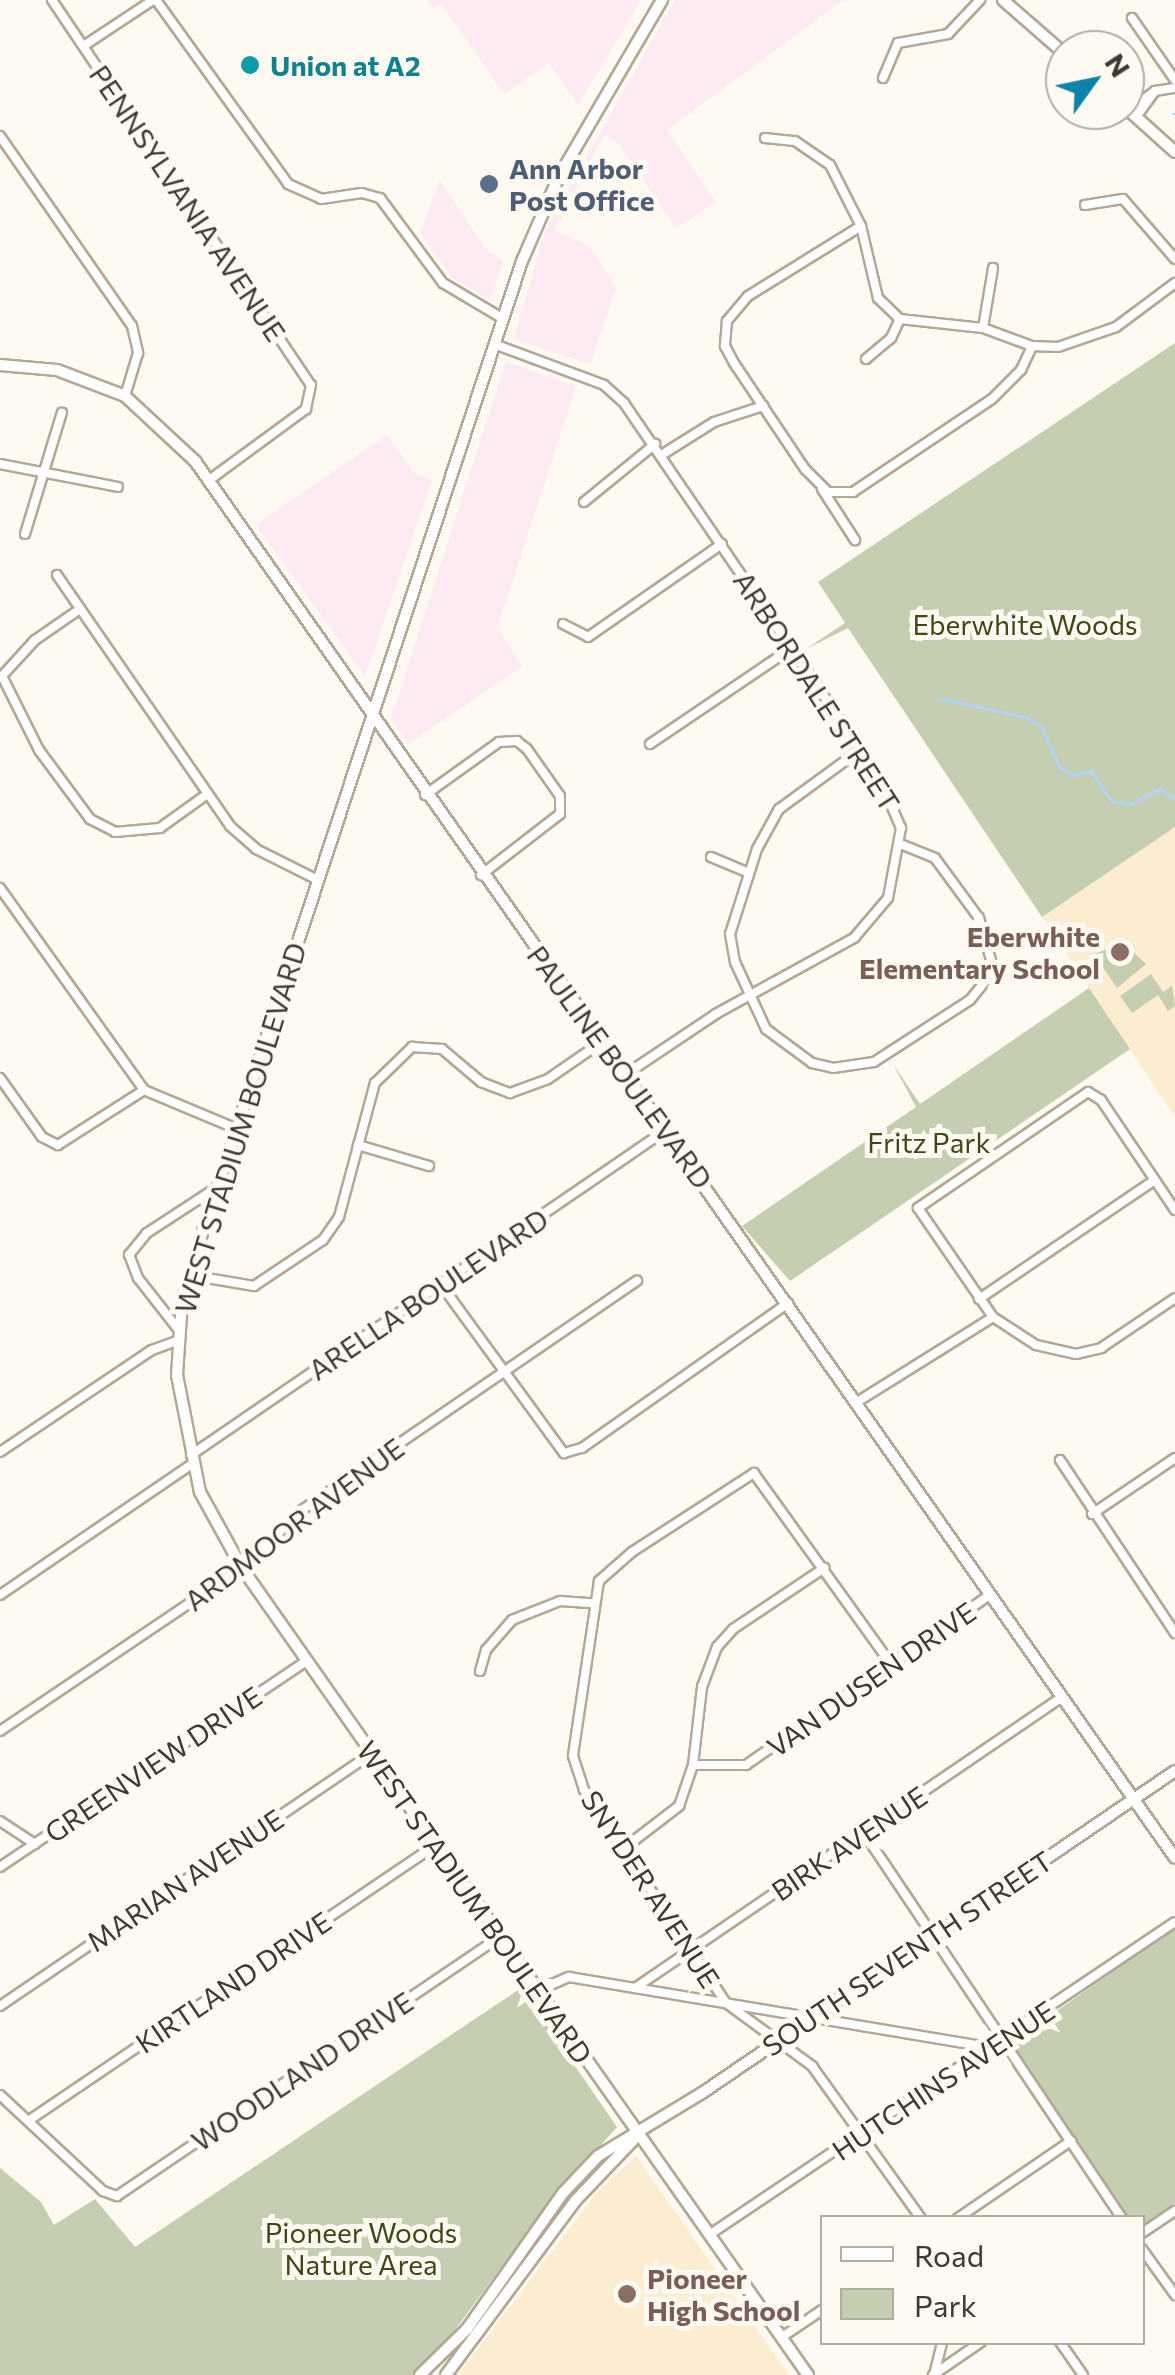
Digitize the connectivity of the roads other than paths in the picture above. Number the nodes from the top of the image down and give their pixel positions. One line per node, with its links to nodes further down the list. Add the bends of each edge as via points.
1 (52, 0): 8 (street, PENNSYLVANIA AVENUE)
2 (154, 0): 8 (street); 22 (street, via 288,184 322,199 372,194 386,202 452,292)
3 (662, 0): 22 (street, WEST STADIUM BOULEVARD, via 547,202)
4 (980, 0): 9 (street, via 948,34 898,44)
5 (1004, 0): 7 (street)
6 (1132, 18): 10 (street)
7 (1045, 36)
8 (86, 44): 36 (street, PENNSYLVANIA AVENUE, via 90,61 312,394 306,409)
9 (884, 78)
10 (1175, 80)
11 (1175, 88): 12 (street)
12 (1145, 99)
13 (1145, 125): 16 (street)
14 (0, 136): 29 (street, via 132,326 138,353)
15 (765, 138): 18 (street, via 794,140 830,165)
16 (1175, 152)
17 (1085, 205): 19 (street, via 1122,199)
18 (861, 226): 23 (street, via 878,298); 30 (street, via 748,296 726,321 725,346)
19 (1175, 259)
20 (993, 268): 24 (street)
21 (1175, 283): 26 (street, via 1090,340)
22 (502, 318): 25 (street, WEST STADIUM BOULEVARD)
23 (900, 319): 24 (street); 27 (street, via 891,338)
24 (983, 328): 26 (street)
25 (494, 344): 32 (street, ARBORDALE STREET, via 589,378 624,402); 47 (street, WEST STADIUM BOULEVARD)
26 (1032, 346): 38 (street, via 1007,388 853,492 840,496)
27 (866, 359)
28 (0, 365): 29 (street, PAULINE BOULEVARD, via 56,370)
29 (125, 396): 36 (street, PAULINE BOULEVARD, via 171,434)
30 (763, 406): 33 (street, via 714,422); 38 (street)
31 (62, 412): 35 (street)
32 (655, 444): 33 (street, ARBORDALE STREET); 39 (street)
33 (662, 454): 42 (street, ARBORDALE STREET)
34 (0, 464): 35 (street)
35 (43, 473): 37 (street); 40 (street)
36 (208, 481): 47 (street, PAULINE BOULEVARD)
37 (118, 487)
38 (821, 487): 41 (street)
39 (584, 502)
40 (26, 534)
41 (854, 540)
42 (722, 544): 45 (street, via 588,637); 46 (street, ARBORDALE STREET)
43 (57, 576): 44 (street)
44 (80, 608): 51 (street); 51 (street, via 35,640 2,676 39,750 90,819 115,832 160,828)
45 (563, 624)
46 (792, 648): 48 (street); 49 (street, ARBORDALE STREET)
47 (370, 716): 50 (street, PAULINE BOULEVARD); 56 (street, WEST STADIUM BOULEVARD)
48 (650, 744)
49 (860, 750): 52 (street, ARBORDALE STREET, via 897,811); 54 (street, via 779,809)
50 (424, 795): 55 (street, PAULINE BOULEVARD); 55 (street, via 499,742 517,741 527,750 560,796 560,814)
51 (206, 796): 56 (street, via 256,849)
52 (903, 845): 58 (street, ARBORDALE STREET, via 888,898 871,921 817,964); 58 (street, via 935,858 979,918 991,960 981,990 874,1062 833,1068 772,1037)
53 (710, 857): 54 (street)
54 (749, 873): 58 (street, via 730,934)
55 (481, 874): 59 (street, PAULINE BOULEVARD)
56 (316, 879): 63 (street, WEST STADIUM BOULEVARD)
57 (0, 888): 62 (street)
58 (751, 995): 60 (street, ARBORDALE STREET)
59 (603, 1042): 60 (street, PAULINE BOULEVARD); 65 (street, via 548,1079 510,1093 481,1082 442,1049 412,1048 375,1083)
60 (628, 1073): 64 (street, PAULINE BOULEVARD)
61 (0, 1078): 62 (street, via 42,1137 58,1145)
62 (144, 1090): 63 (street)
63 (235, 1128): 68 (street, WEST STADIUM BOULEVARD)
64 (666, 1130): 72 (street, ARELLA BOULEVARD); 75 (street, PAULINE BOULEVARD)
65 (358, 1145): 66 (street); 70 (street, via 339,1217 323,1240 254,1286)
66 (429, 1166)
67 (1156, 1180): 69 (street); 73 (street); 73 (street, via 1100,1100 1081,1092 918,1208)
68 (216, 1188): 70 (street, WEST STADIUM BOULEVARD); 77 (street, via 147,1233 129,1255)
69 (1175, 1210)
70 (188, 1274): 77 (street, WEST STADIUM BOULEVARD)
71 (637, 1281): 78 (street, ARDMOOR AVENUE)
72 (442, 1286): 78 (street); 82 (street, ARELLA BOULEVARD)
73 (980, 1298): 76 (street)
74 (1175, 1298): 76 (street, via 1113,1341 1076,1354 1016,1336)
75 (788, 1304): 78 (street, via 582,1448 559,1450); 79 (street, PAULINE BOULEVARD)
76 (992, 1317): 79 (street)
77 (178, 1335): 80 (street); 82 (street, WEST STADIUM BOULEVARD)
78 (503, 1372): 85 (street, ARDMOOR AVENUE, via 302,1510)
79 (857, 1402): 88 (street, PAULINE BOULEVARD)
80 (0, 1452)
81 (1175, 1458): 84 (street)
82 (190, 1460): 85 (street, WEST STADIUM BOULEVARD, via 212,1518); 87 (street, ARELLA BOULEVARD)
83 (1060, 1460): 84 (street)
84 (1092, 1514): 90 (street)
85 (242, 1568): 91 (street, WEST STADIUM BOULEVARD); 95 (street, ARDMOOR AVENUE)
86 (824, 1568): 89 (street, via 754,1473 610,1568); 92 (street); 97 (street, via 717,1647 702,1687)
87 (0, 1595)
88 (990, 1595): 92 (street, VAN DUSEN DRIVE); 94 (street, PAULINE BOULEVARD)
89 (592, 1603): 93 (street, via 560,1601 512,1620 486,1650); 104 (street, SNYDER AVENUE, via 573,1756 584,1790)
90 (1175, 1632)
91 (306, 1661): 96 (street, WEST STADIUM BOULEVARD); 102 (street, GREENVIEW DRIVE)
92 (891, 1664): 97 (street, VAN DUSEN DRIVE, via 746,1765)
93 (480, 1671)
94 (1062, 1697): 99 (street, PAULINE BOULEVARD); 101 (street, BIRK AVENUE)
95 (0, 1731)
96 (371, 1754): 103 (street, WEST STADIUM BOULEVARD); 114 (street, MARIAN AVENUE)
97 (693, 1765): 104 (street, via 678,1806)
98 (1175, 1771): 99 (street, SOUTH SEVENTH STREET)
99 (1134, 1799): 105 (street, PAULINE BOULEVARD); 108 (street, SOUTH SEVENTH STREET)
100 (0, 1820): 102 (street)
101 (864, 1833): 108 (street); 110 (street, BIRK AVENUE)
102 (35, 1844): 106 (street, GREENVIEW DRIVE)
103 (435, 1844): 109 (street, WEST STADIUM BOULEVARD); 120 (street, KIRTLAND DRIVE)
104 (623, 1849): 110 (street, SNYDER AVENUE)
105 (1175, 1858)
106 (0, 1868)
107 (1175, 1922): 117 (street, HUTCHINS AVENUE)
108 (933, 1935): 115 (street, SOUTH SEVENTH STREET); 117 (street)
109 (500, 1937): 112 (street, WEST STADIUM BOULEVARD); 120 (street, WOODLAND DRIVE, via 125,2192 103,2192)
110 (690, 1948): 111 (street, BIRK AVENUE); 113 (street, SNYDER AVENUE)
111 (635, 1988): 112 (street, via 569,1977); 113 (street)
112 (538, 1991): 122 (street, WEST STADIUM BOULEVARD)
113 (726, 2002): 115 (street); 116 (street, SNYDER AVENUE)
114 (0, 2006)
115 (814, 2016): 116 (street, SOUTH SEVENTH STREET); 118 (street)
116 (780, 2040): 121 (street, SNYDER AVENUE, via 812,2066); 122 (street, SOUTH SEVENTH STREET)
117 (1004, 2040): 118 (street, HUTCHINS AVENUE); 123 (street)
118 (992, 2048): 121 (street, HUTCHINS AVENUE)
119 (0, 2094): 120 (street)
120 (31, 2119)
121 (863, 2133): 125 (street, SNYDER AVENUE); 129 (street, HUTCHINS AVENUE)
122 (639, 2134): 129 (street, WEST STADIUM BOULEVARD); 137 (street, SOUTH SEVENTH STREET, via 581,2171 467,2329); 138 (street, SOUTH SEVENTH STREET, via 576,2202)
123 (1071, 2141): 126 (street); 127 (street)
124 (1175, 2211): 128 (street)
125 (919, 2215)
126 (962, 2215)
127 (1120, 2215)
128 (1145, 2231)
129 (710, 2236): 133 (street, WEST STADIUM BOULEVARD)
130 (1145, 2253): 131 (street)
131 (1175, 2295)
132 (820, 2311): 133 (street)
133 (782, 2338): 139 (street, WEST STADIUM BOULEVARD)
134 (941, 2345): 140 (street)
135 (977, 2345): 140 (street)
136 (1062, 2345): 141 (street)
137 (420, 2375)
138 (446, 2375)
139 (808, 2375)
140 (933, 2375)
141 (1083, 2375)

